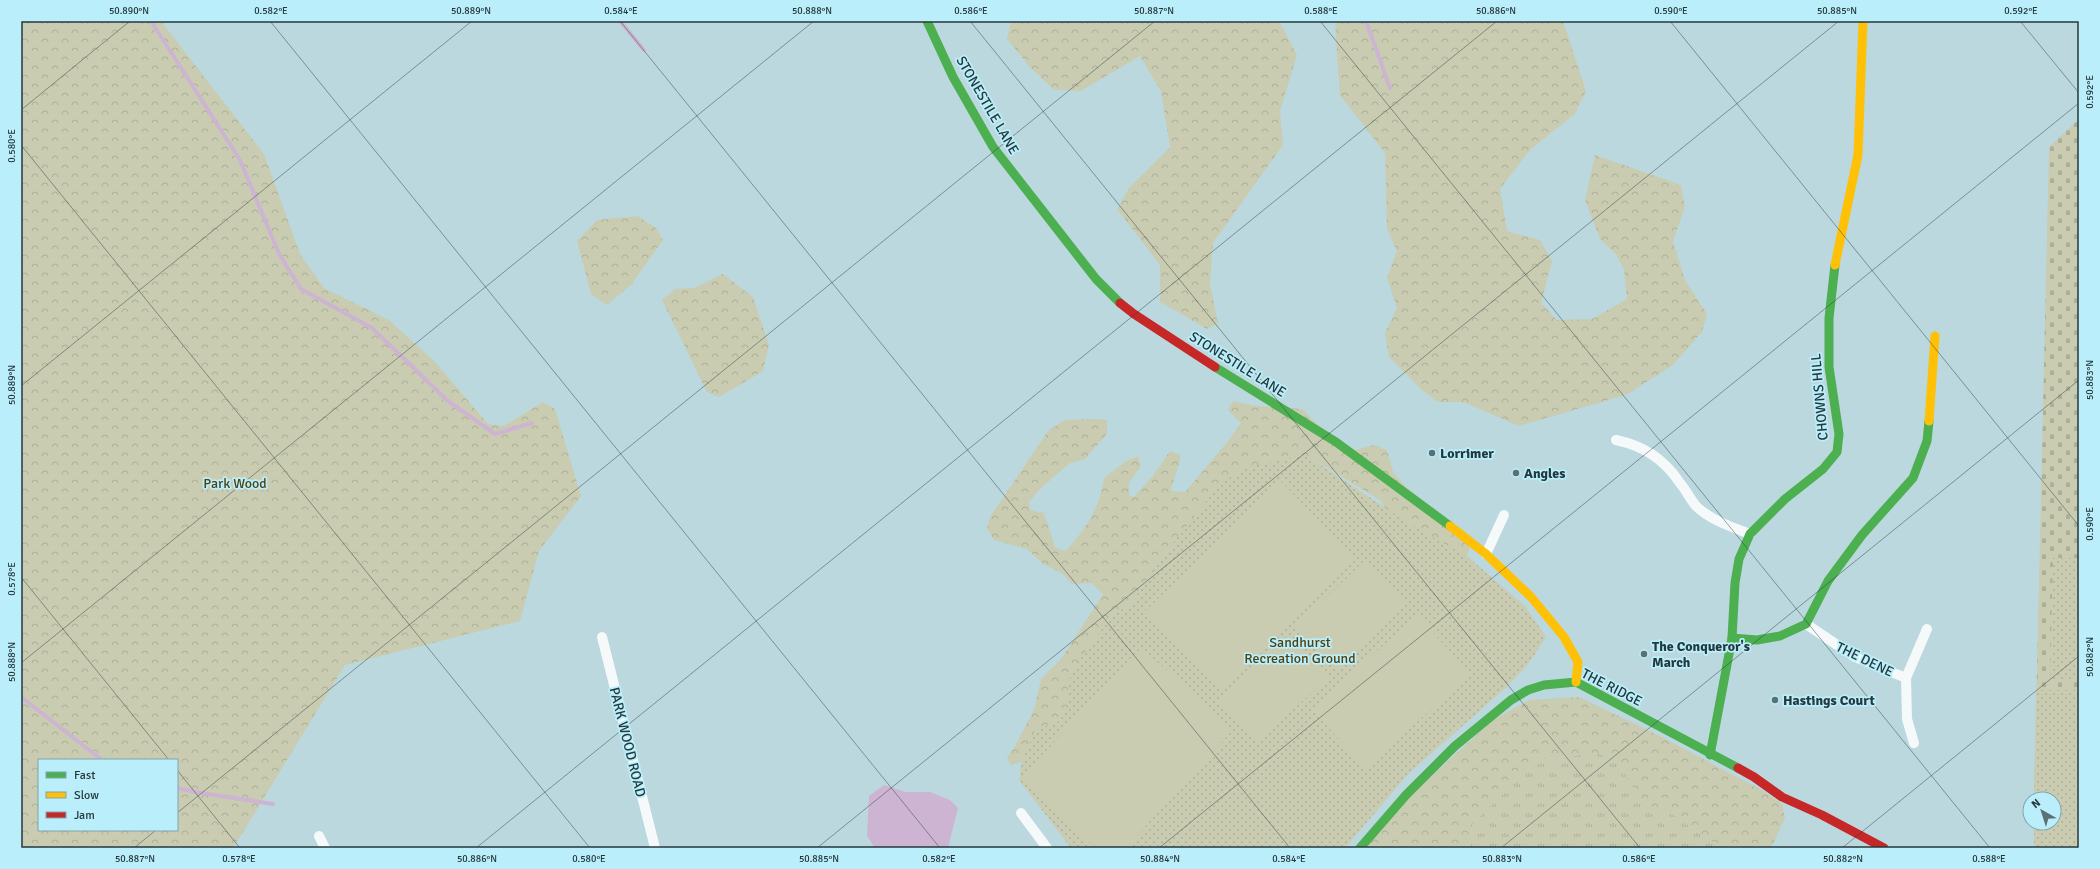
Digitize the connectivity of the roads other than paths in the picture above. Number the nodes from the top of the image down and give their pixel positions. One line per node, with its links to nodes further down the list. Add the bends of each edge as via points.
1 (927, 21): 7 (street, STONESTILE LANE, via 953,77 993,147 1035,204 1114,298 1212,365 1336,442)
2 (1863, 21): 6 (street, CHOWNS HILL, via 1858,155 1835,265 1829,318 1829,367 1839,434 1837,452 1823,468 1785,499)
3 (1935, 336): 8 (street, via 1927,441 1913,478 1862,535 1828,581)
4 (1616, 440): 6 (street, via 1647,450 1672,472 1696,506 1712,518)
5 (1504, 515): 7 (street)
6 (1750, 534): 11 (street, CHOWNS HILL, via 1739,559)
7 (1486, 554): 13 (street, STONESTILE LANE, via 1531,597 1564,636 1578,662)
8 (1806, 624): 11 (street, via 1780,636 1758,640); 12 (street, THE DENE, via 1855,657)
9 (1927, 629): 12 (street, THE DENE)
10 (602, 637): 19 (street, PARK WOOD ROAD)
11 (1732, 638): 15 (street, CHOWNS HILL)
12 (1906, 678): 14 (street, THE DENE, via 1908,719)
13 (1576, 682): 15 (street, THE RIDGE); 21 (street, THE RIDGE, via 1554,682 1533,688 1509,702 1473,730 1426,773)
14 (1914, 743)
15 (1710, 755): 22 (street, THE RIDGE, via 1754,777 1782,797)
16 (1022, 813): 20 (street)
17 (319, 836): 18 (street)
18 (325, 848)
19 (655, 848)
20 (1047, 848)
21 (1360, 848)
22 (1884, 848)

